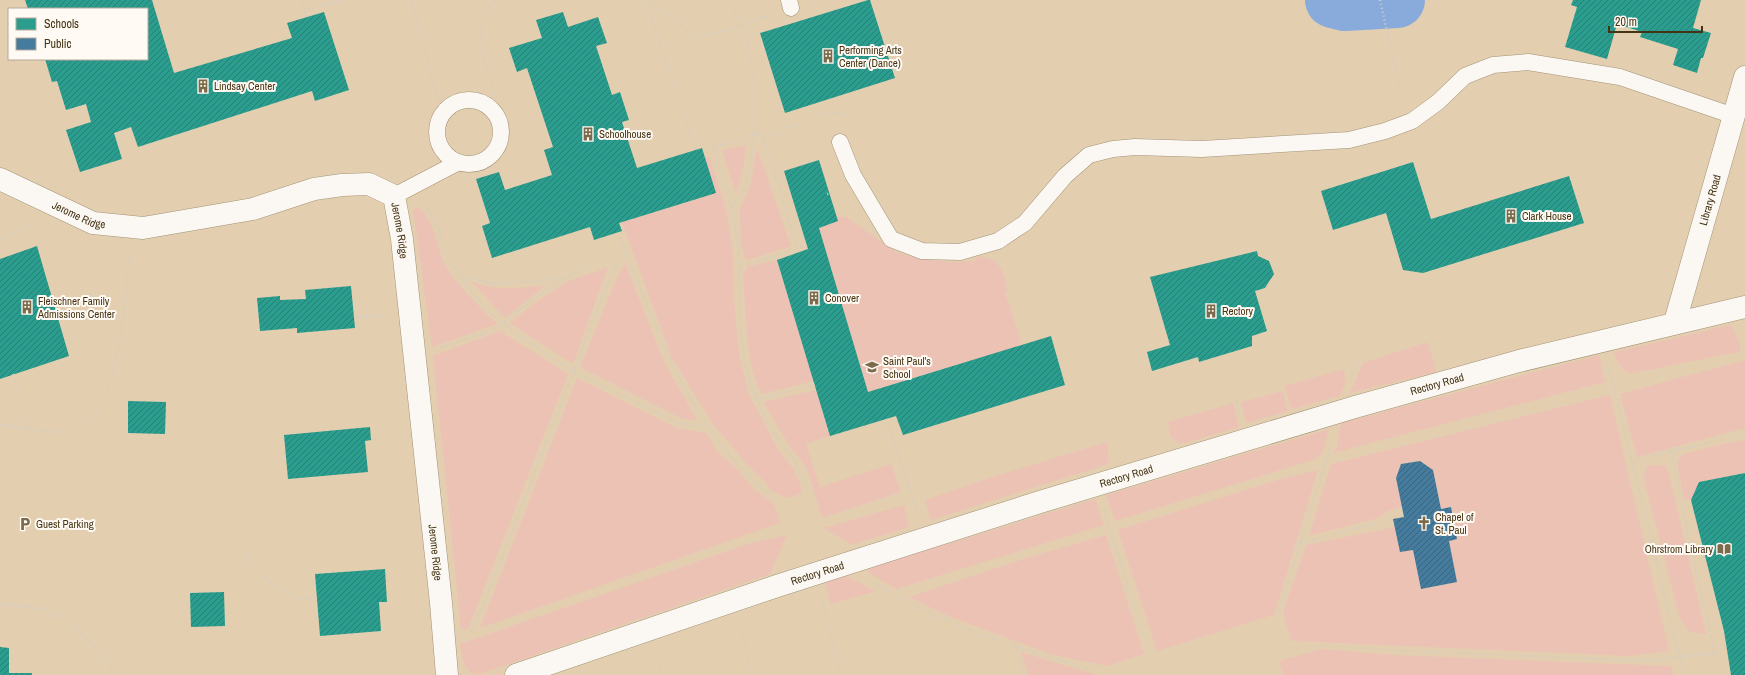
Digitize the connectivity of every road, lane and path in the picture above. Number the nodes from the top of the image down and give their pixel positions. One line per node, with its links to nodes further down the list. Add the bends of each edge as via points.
1 (302, 0): 8 (path)
2 (342, 0): 8 (path)
3 (411, 0): 13 (path)
4 (495, 0): 15 (path, via 483,17 481,36)
5 (732, 0): 11 (path)
6 (1380, 0): 16 (path)
7 (646, 1): 11 (path, via 699,38); 19 (path)
8 (305, 11): 10 (path)
9 (767, 16): 11 (path)
10 (307, 17)
11 (740, 25): 17 (path, via 748,48 754,82)
12 (1745, 77): 14 (street, Library Road)
13 (442, 114): 15 (lane, via 454,103 474,100 493,110); 20 (lane, via 436,128 436,138 440,148)
14 (1734, 116): 16 (lane, via 1620,77 1528,62 1492,65 1465,76 1438,102); 35 (street, Library Road)
15 (498, 118): 20 (lane, via 502,128 501,139 497,150 490,158 480,164)
16 (1408, 123): 18 (lane, via 1349,140 1202,149 1135,147 1089,155 1065,176 1025,224 998,241 960,252 922,251 891,239 853,175)
17 (753, 134): 24 (path, via 751,164 743,194); 24 (path, via 712,148); 28 (path, via 761,132)
18 (840, 142)
19 (696, 149)
20 (457, 163): 22 (lane)
21 (0, 179): 25 (street, Jerome Ridge, via 94,223)
22 (413, 187): 23 (lane); 32 (path, via 438,225 444,248)
23 (394, 196): 25 (street, Jerome Ridge, via 369,184 342,185 314,189 253,209 143,228); 38 (street, Jerome Ridge, via 402,239)
24 (732, 206): 30 (path)
25 (132, 227): 48 (path, via 116,363 106,394 93,417 83,426 63,433)
26 (618, 233): 46 (path, via 660,340)
27 (804, 246): 28 (path)
28 (798, 248): 30 (path, via 749,264)
29 (598, 258): 33 (path)
30 (739, 264): 43 (path, via 741,336 746,373)
31 (616, 265): 40 (path)
32 (458, 274): 33 (path, via 489,283); 36 (path, via 485,308)
33 (567, 278): 36 (path, via 542,293)
34 (1745, 307): 35 (street, Rectory Road)
35 (1675, 322): 37 (street, Rectory Road)
36 (503, 323): 38 (path, via 495,329); 40 (path)
37 (1600, 341): 44 (street, Rectory Road, via 1511,363); 51 (path)
38 (414, 355): 75 (street, Jerome Ridge, via 441,603)
39 (1358, 360): 44 (path)
40 (574, 372): 46 (path, via 678,423 693,426); 64 (path)
41 (13, 374): 48 (path, via 26,419)
42 (815, 385): 43 (path)
43 (756, 399): 53 (path, via 775,435 793,458)
44 (1340, 412): 52 (street, Rectory Road); 57 (path)
45 (886, 419): 56 (path)
46 (706, 424): 54 (path, via 724,449)
47 (0, 425): 48 (path)
48 (32, 429)
49 (1745, 435): 50 (path)
50 (1672, 451): 51 (path); 70 (path)
51 (1631, 460): 71 (path)
52 (1097, 485): 56 (street, Rectory Road); 68 (path)
53 (807, 491)
54 (779, 502)
55 (1393, 519): 57 (path)
56 (926, 538): 76 (street, Rectory Road)
57 (1300, 543): 63 (path)
58 (245, 552): 60 (path, via 255,570 280,589 301,598)
59 (874, 583): 66 (path, via 928,612 994,640)
60 (317, 598)
61 (821, 598): 79 (path)
62 (0, 604): 74 (path, via 43,609 67,621 105,659)
63 (1278, 614)
64 (470, 634)
65 (742, 634): 78 (path)
66 (1016, 646): 73 (path); 80 (path)
67 (1293, 648): 71 (path, via 1329,645 1639,661)
68 (1149, 653)
69 (1719, 653): 70 (path)
70 (1715, 654): 71 (path)
71 (1680, 657): 81 (path)
72 (659, 667): 77 (path)
73 (1094, 671)
74 (115, 675)
75 (446, 675)
76 (516, 675)
77 (662, 675)
78 (752, 675)
79 (840, 675)
80 (1025, 675)
81 (1684, 675)

